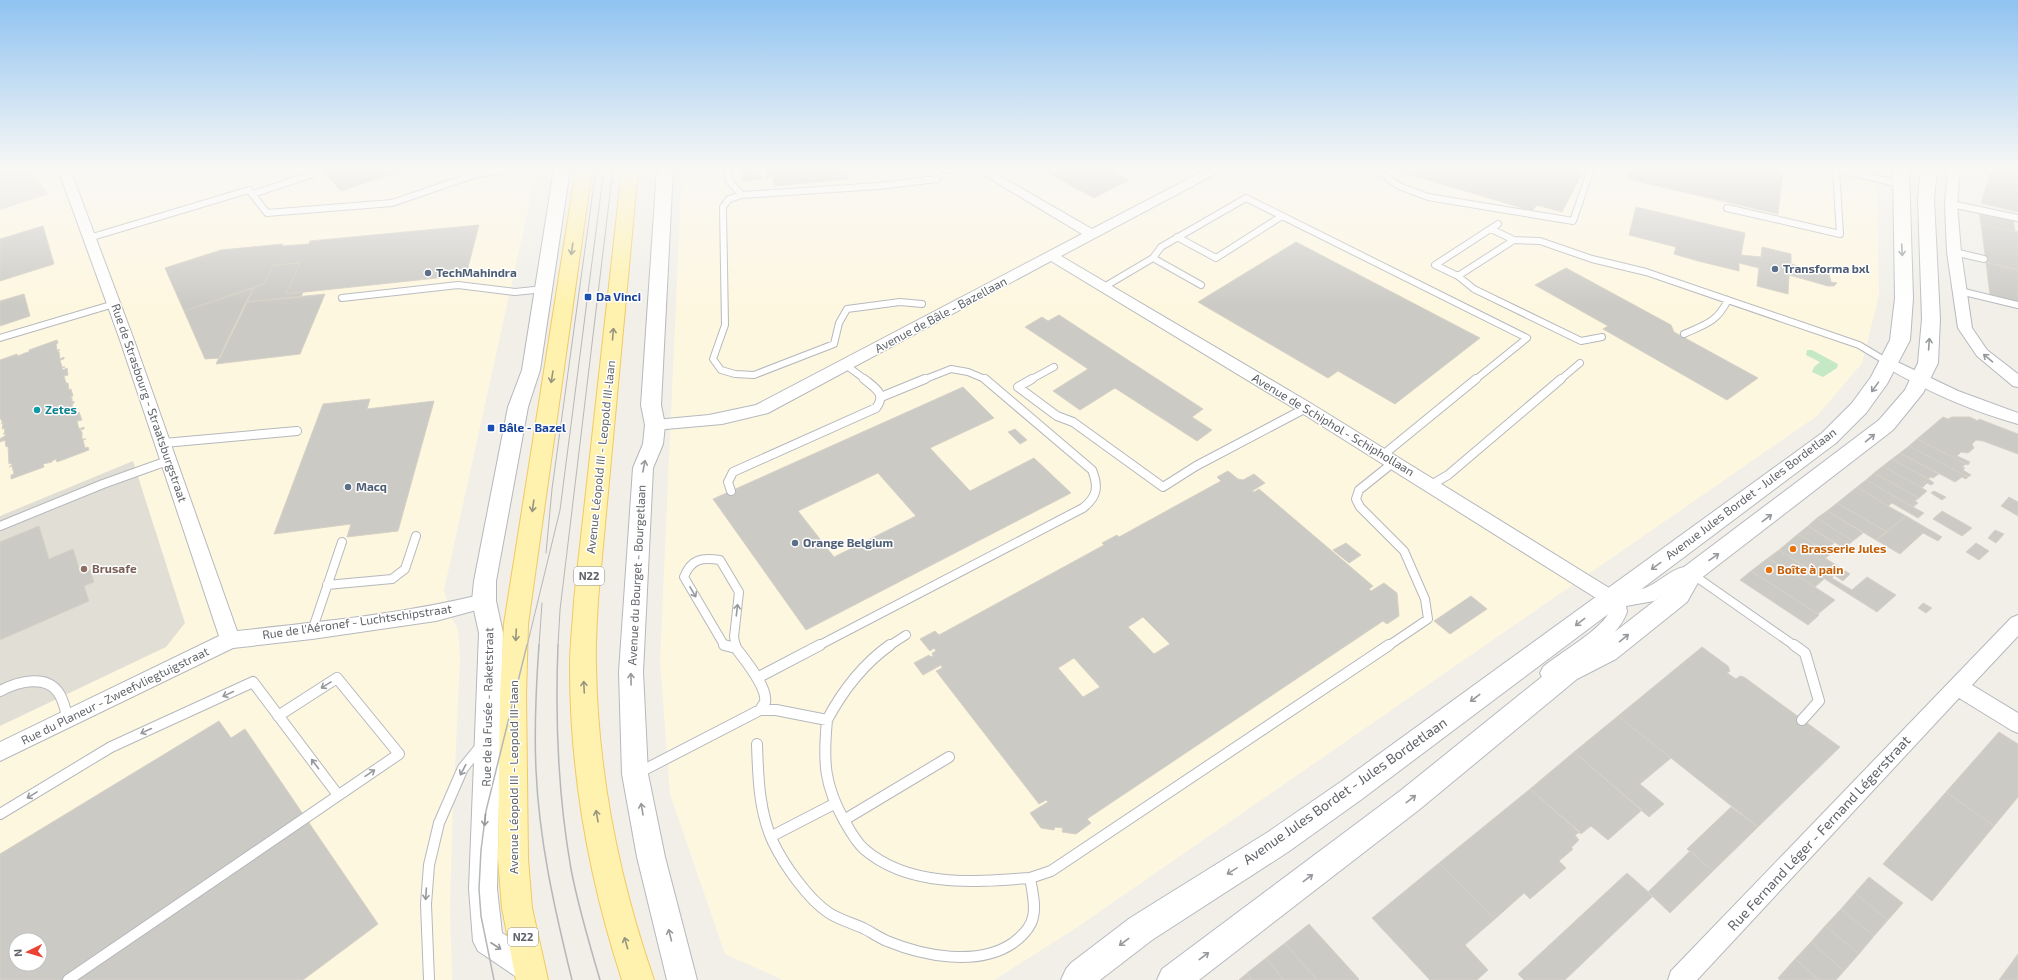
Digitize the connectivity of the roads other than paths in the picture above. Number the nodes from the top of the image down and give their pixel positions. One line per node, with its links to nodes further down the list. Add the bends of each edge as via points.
1 (81, 215): 25 (street, Rue de Strasbourg - Straatsburgstraat)
2 (167, 215): 25 (lane)
3 (555, 215): 34 (street, Rue de la Fusée - Raketstraat)
4 (577, 215): 75 (main road, Avenue Léopold III - Leopold III-laan / N22, one-way to 75, via 516,624)
5 (625, 215): 99 (main road, Avenue Léopold III - Leopold III-laan / N22, one-way to 5, via 608,877 594,799 583,667 586,600)
6 (662, 215): 53 (street, Avenue du Bourget - Bourgetlaan, via 651,405)
7 (723, 215): 39 (lane, via 725,325 713,359 720,370 754,375 834,344 839,323 847,308 900,302)
8 (1059, 215): 23 (street)
9 (1128, 215): 23 (street, Avenue de Bâle - Bazellaan)
10 (1216, 215): 24 (lane)
11 (1535, 215): 12 (lane, via 1573,221)
12 (1575, 215)
13 (1756, 215): 14 (lane, via 1840,234)
14 (1839, 215)
15 (1901, 215): 45 (main road, Avenue Jules Bordet - Jules Bordetlaan, one-way to 45, via 1904,298 1900,340)
16 (1927, 215): 48 (main road, Avenue Jules Bordet - Jules Bordetlaan, one-way to 16, via 1928,363 1931,319)
17 (1952, 215): 27 (street)
18 (2002, 215): 20 (lane)
19 (1282, 216): 24 (lane, via 1216,258); 56 (lane, via 1527,338)
20 (2018, 218)
21 (1498, 224): 22 (lane)
22 (1491, 230): 26 (lane); 31 (lane, via 1435,265)
23 (1092, 234): 28 (street, Avenue de Bâle - Bazellaan)
24 (1177, 237): 29 (lane, via 1160,247)
25 (89, 238): 38 (street, Rue de Strasbourg - Straatsburgstraat)
26 (1514, 240): 31 (lane); 37 (lane, via 1540,241 1592,259 1646,272)
27 (1954, 252): 30 (lane); 35 (street)
28 (1052, 256): 33 (street, Avenue de Schiphol - Schiphollaan); 46 (street, Avenue de Bâle - Bazellaan)
29 (1154, 258): 32 (lane); 33 (lane)
30 (1984, 259)
31 (1458, 276): 42 (lane, via 1474,289 1581,341)
32 (1201, 285)
33 (1104, 287): 51 (street, Avenue de Schiphol - Schiphollaan)
34 (544, 289): 36 (lane, via 515,292 458,285); 66 (street, Rue de la Fusée - Raketstraat, via 531,370 518,407 510,447 485,581)
35 (1960, 291): 40 (lane); 49 (street, one-way to 35, via 1982,353 1972,341 1965,328)
36 (342, 298)
37 (1728, 300): 41 (lane, via 1721,314 1709,323); 45 (lane, via 1859,345)
38 (114, 304): 43 (lane); 55 (street, Rue de Strasbourg - Straatsburgstraat)
39 (922, 304)
40 (2018, 305)
41 (1684, 334)
42 (1602, 337)
43 (0, 338)
44 (1580, 363): 58 (lane, via 1448,475)
45 (1888, 363): 48 (street); 65 (main road, Avenue Jules Bordet - Jules Bordetlaan, one-way to 65, via 1859,408 1829,438)
46 (846, 366): 50 (lane, via 877,389); 53 (street, Avenue de Bâle - Bazellaan, via 762,410 706,422)
47 (1054, 367): 51 (lane, via 1018,387 1058,416 1073,422 1162,487)
48 (1920, 382): 52 (street); 63 (main road, Avenue Jules Bordet - Jules Bordetlaan, one-way to 48, via 1886,425 1906,404)
49 (2018, 382)
50 (882, 396): 59 (lane, via 876,408 733,472 728,482); 72 (lane, via 951,369 984,378 1092,470 1098,482 1097,492 1092,501 1083,508)
51 (1306, 408): 56 (street, Avenue de Schiphol - Schiphollaan)
52 (2018, 419)
53 (655, 425): 87 (street, Avenue du Bourget - Bourgetlaan, one-way to 53, via 631,672 643,468 653,444)
54 (297, 431): 55 (lane)
55 (164, 443): 57 (street, Rue de Strasbourg - Straatsburgstraat)
56 (1389, 459): 58 (street, Avenue de Schiphol - Schiphollaan); 93 (lane, via 1359,490 1356,499 1360,507 1404,551 1425,599 1428,619 1051,871)
57 (170, 460): 60 (lane); 70 (street, Rue de Strasbourg - Straatsburgstraat)
58 (1431, 485): 65 (street, Avenue de Schiphol - Schiphollaan)
59 (732, 491)
60 (0, 526)
61 (416, 536): 64 (lane, via 405,568 392,579)
62 (342, 542): 64 (lane)
63 (1692, 573): 65 (street, Avenue Jules Bordet - Jules Bordetlaan, via 1679,575 1647,596); 76 (main road, Avenue Jules Bordet - Jules Bordetlaan, one-way to 63, via 1568,671 1607,652 1679,595); 81 (lane, via 1805,653 1820,701)
64 (328, 585): 68 (lane)
65 (1611, 598): 76 (street, Avenue Jules Bordet - Jules Bordetlaan, via 1618,613 1614,621 1606,630 1553,670 1539,685); 96 (main road, Avenue Jules Bordet - Jules Bordetlaan, one-way to 96, via 1278,842 1141,929)
66 (484, 601): 68 (street, Rue de l'Aéronef - Luchtschipstraat, via 436,613); 83 (street, Rue de la Fusée - Raketstraat, via 491,633)
67 (2018, 623): 73 (street, Rue Fernand Léger - Fernand Légerstraat)
68 (312, 631): 70 (street, Rue de l'Aéronef - Luchtschipstraat)
69 (906, 635): 80 (lane, via 860,669 840,693)
70 (230, 640): 79 (street, Rue du Planeur - Zweefvliegtuigstraat)
71 (736, 648): 71 (lane, one-way to 71, via 734,637 739,592 720,560 696,560 687,567 684,577 724,645); 72 (lane)
72 (757, 678): 77 (lane, via 765,702)
73 (1957, 686): 82 (street); 101 (street, Rue Fernand Léger - Fernand Légerstraat)
74 (0, 691): 79 (lane, via 10,685 32,681 49,685 58,692)
75 (513, 695): 83 (street); 94 (main road, Avenue Léopold III - Leopold III-laan / N22, via 513,859 517,908)
76 (1534, 698): 100 (main road, Avenue Jules Bordet - Jules Bordetlaan, one-way to 76, via 1410,800)
77 (760, 710): 80 (lane, via 776,710); 87 (lane)
78 (278, 716): 88 (lane, one-way to 78); 88 (lane, one-way to 78, via 399,754 337,678); 90 (lane, one-way to 90, via 252,682 111,747)
79 (68, 719): 85 (street, Rue du Planeur - Zweefvliegtuigstraat)
80 (827, 720): 89 (lane, via 824,752 826,777)
81 (1802, 720)
82 (2018, 724)
83 (487, 726): 94 (street, Rue de la Fusée - Raketstraat, one-way to 94, via 487,799 482,889 488,940); 98 (lane, one-way to 98, via 463,768 439,823 429,864 426,904)
84 (757, 744): 92 (lane, via 762,803)
85 (0, 752)
86 (949, 757): 91 (lane)
87 (635, 774): 95 (street, Avenue du Bourget - Bourgetlaan, one-way to 87, via 650,857)
88 (338, 795): 97 (lane)
89 (834, 804): 91 (lane); 92 (lane)
90 (0, 814)
91 (844, 820): 93 (lane, via 864,849 885,864 920,876 964,882)
92 (772, 836): 93 (lane, via 773,842 801,885 826,911 895,944 949,956 983,955 1000,951 1014,943 1031,922 1034,901)
93 (1030, 878)
94 (531, 973)
95 (684, 978)
96 (1073, 978)
97 (68, 980)
98 (429, 980)
99 (638, 980)
100 (1173, 980)
101 (1680, 980)

